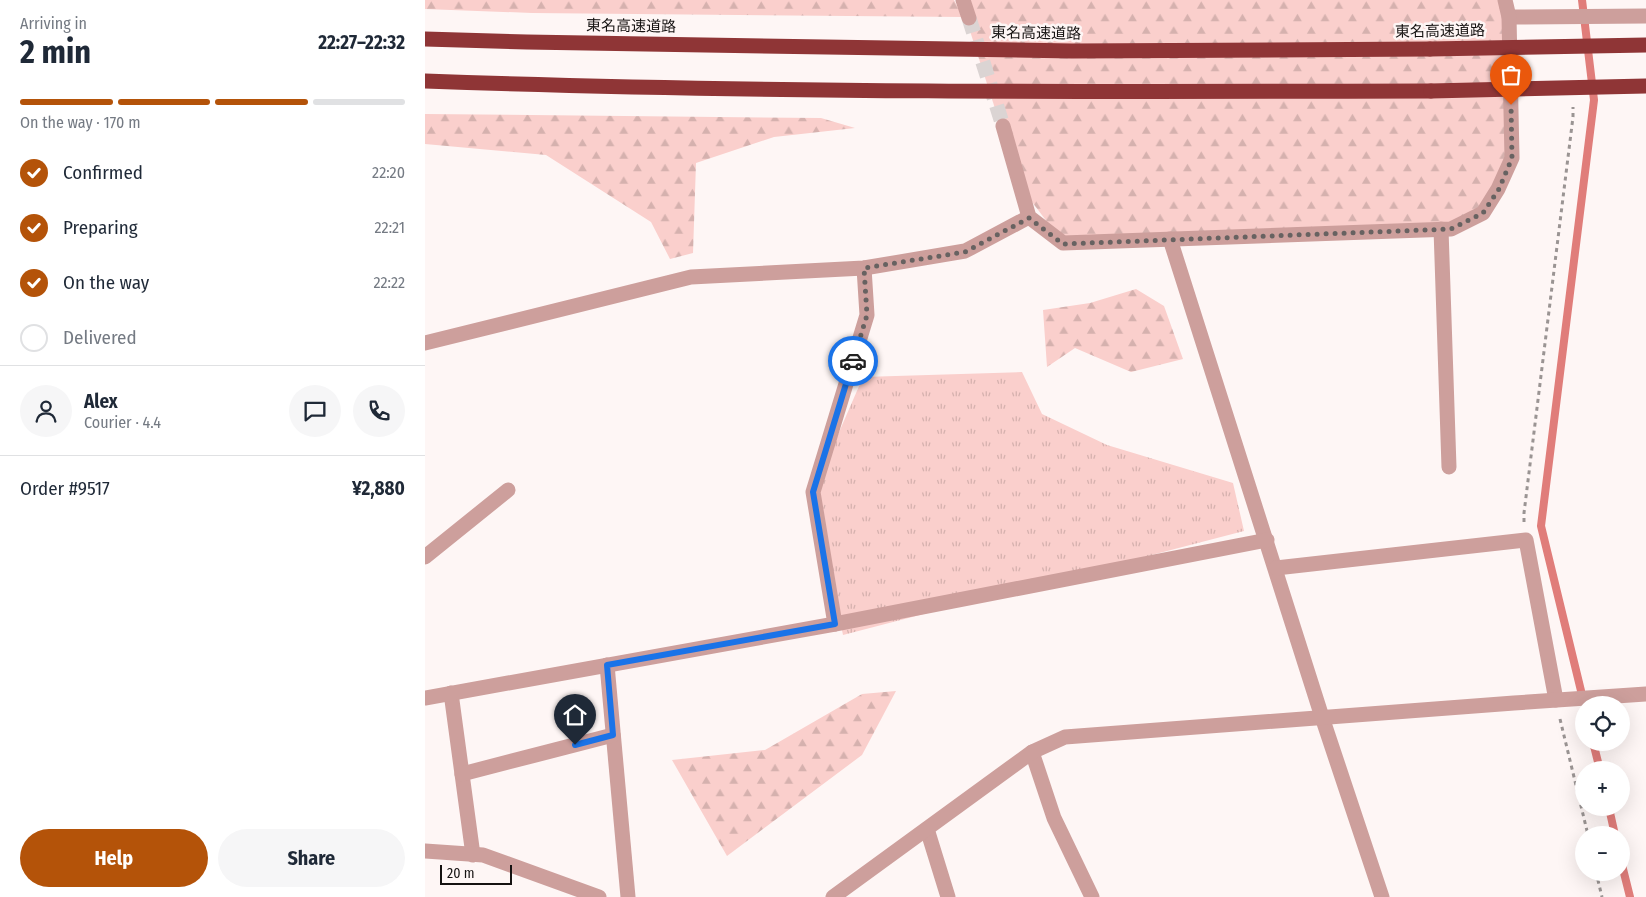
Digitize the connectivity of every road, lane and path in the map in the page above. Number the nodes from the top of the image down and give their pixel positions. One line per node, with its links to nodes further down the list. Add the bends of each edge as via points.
1 (963, 0): 5 (street)
2 (1505, 0): 3 (street)
3 (1509, 16): 4 (street); 13 (street, via 1512,158 1499,189 1483,213 1451,229)
4 (1646, 16)
5 (969, 18)
6 (425, 39): 7 (highway, 東名高速道路, bridge, via 1072,51)
7 (1646, 45)
8 (425, 81): 9 (highway, bridge, via 1071,93)
9 (1646, 86)
10 (1573, 99): 20 (path, via 1523,513)
11 (1003, 126): 12 (street)
12 (1029, 218): 14 (street, via 1063,244); 15 (street, via 965,252)
13 (1441, 229): 14 (street); 17 (street)
14 (1170, 239): 19 (street)
15 (864, 268): 16 (street, via 691,277); 23 (street, via 867,315 813,492)
16 (425, 343)
17 (1449, 467)
18 (507, 490): 21 (street)
19 (1267, 540): 22 (street); 23 (street)
20 (1525, 540): 22 (street); 28 (street)
21 (425, 557)
22 (1276, 568): 29 (street)
23 (835, 624): 24 (street)
24 (607, 665): 25 (street); 30 (street)
25 (451, 693): 27 (street); 32 (street)
26 (1646, 694): 28 (street)
27 (425, 698)
28 (1560, 700): 29 (street); 33 (path)
29 (1322, 717): 31 (street, via 1065,737); 43 (street)
30 (613, 735): 32 (street); 39 (street)
31 (1032, 752): 34 (street); 42 (street, via 1053,818)
32 (462, 774): 36 (street)
33 (1585, 826)
34 (927, 829): 40 (street); 41 (street)
35 (425, 851): 36 (street)
36 (473, 855): 38 (street)
37 (1598, 881): 44 (path)
38 (599, 897)
39 (628, 897)
40 (833, 897)
41 (948, 897)
42 (1092, 897)
43 (1382, 897)
44 (1602, 897)

